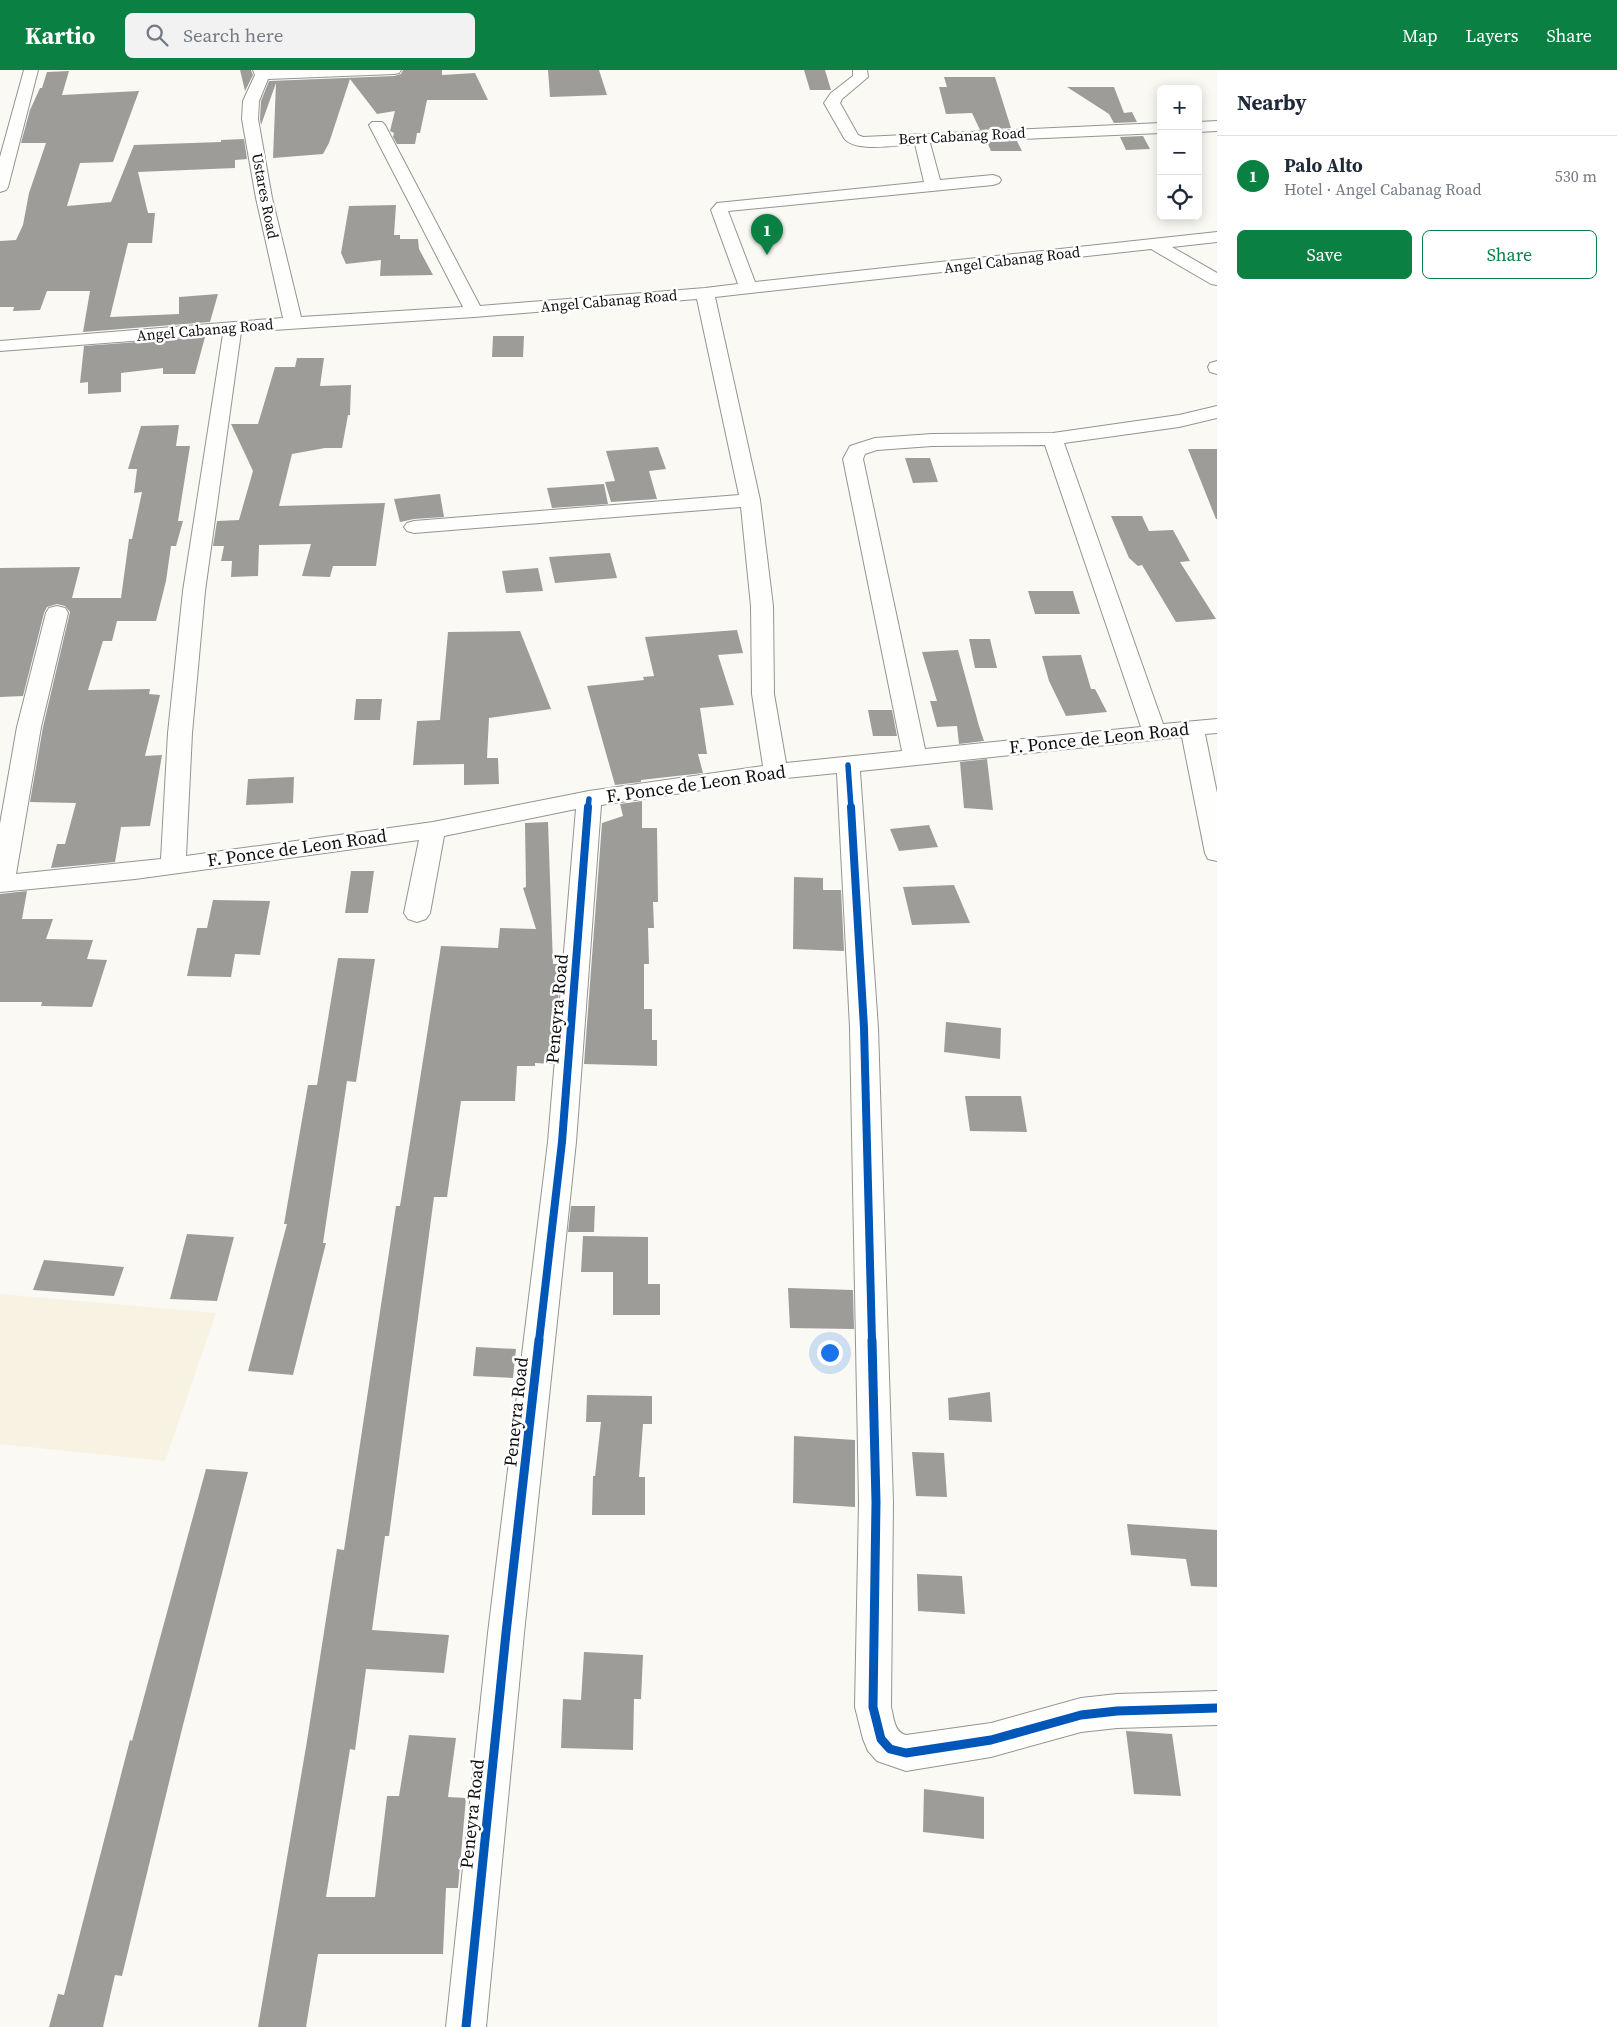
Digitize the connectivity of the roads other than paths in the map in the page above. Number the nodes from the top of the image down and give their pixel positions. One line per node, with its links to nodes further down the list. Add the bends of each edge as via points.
1 (31, 70): 12 (street)
2 (394, 70): 4 (street)
3 (860, 70): 9 (street, Bert Cabanag Road, via 861,77 836,96 832,103 852,138 865,142)
4 (261, 73): 19 (street, Ustares Road, via 251,101 250,119 264,198)
5 (377, 125): 18 (street)
6 (1217, 126): 7 (street)
7 (1202, 127)
8 (1157, 128): 9 (street, Bert Cabanag Road)
9 (921, 138): 11 (street)
10 (993, 180): 11 (street)
11 (933, 186): 16 (street, via 723,207 719,210)
12 (0, 188)
13 (1217, 238): 14 (street, Angel Cabanag Road)
14 (1152, 243): 15 (street); 16 (street, Angel Cabanag Road)
15 (1217, 280)
16 (749, 289): 17 (street, Angel Cabanag Road)
17 (705, 293): 18 (street, Angel Cabanag Road); 24 (street)
18 (474, 312): 19 (street, Angel Cabanag Road)
19 (293, 323): 20 (street, Angel Cabanag Road)
20 (233, 328): 21 (street, Angel Cabanag Road); 36 (street, via 194,590 180,733)
21 (0, 346)
22 (1217, 412): 23 (street, via 1178,421)
23 (1053, 439): 29 (street); 30 (street, via 875,444 857,450 853,459)
24 (750, 500): 25 (street); 32 (street, via 762,606 763,694)
25 (414, 527)
26 (57, 612): 37 (street, via 30,727)
27 (1217, 726): 28 (street, F. Ponce de Leon Road)
28 (1192, 728): 29 (street, F. Ponce de Leon Road); 35 (street)
29 (1154, 731): 30 (street, F. Ponce de Leon Road)
30 (915, 757): 31 (street, F. Ponce de Leon Road)
31 (848, 765): 32 (street, F. Ponce de Leon Road); 39 (street, via 864,1028 876,1502 873,1707 881,1739 890,1750 906,1753 991,1740 1081,1715 1117,1710)
32 (776, 772): 33 (street, F. Ponce de Leon Road)
33 (589, 799): 34 (street, F. Ponce de Leon Road); 40 (street, Peneyra Road, via 562,1142 506,1632)
34 (433, 830): 36 (street, F. Ponce de Leon Road); 38 (street)
35 (1217, 852)
36 (173, 865): 37 (street, F. Ponce de Leon Road)
37 (1, 884)
38 (417, 913)
39 (1217, 1708)
40 (466, 2027)

